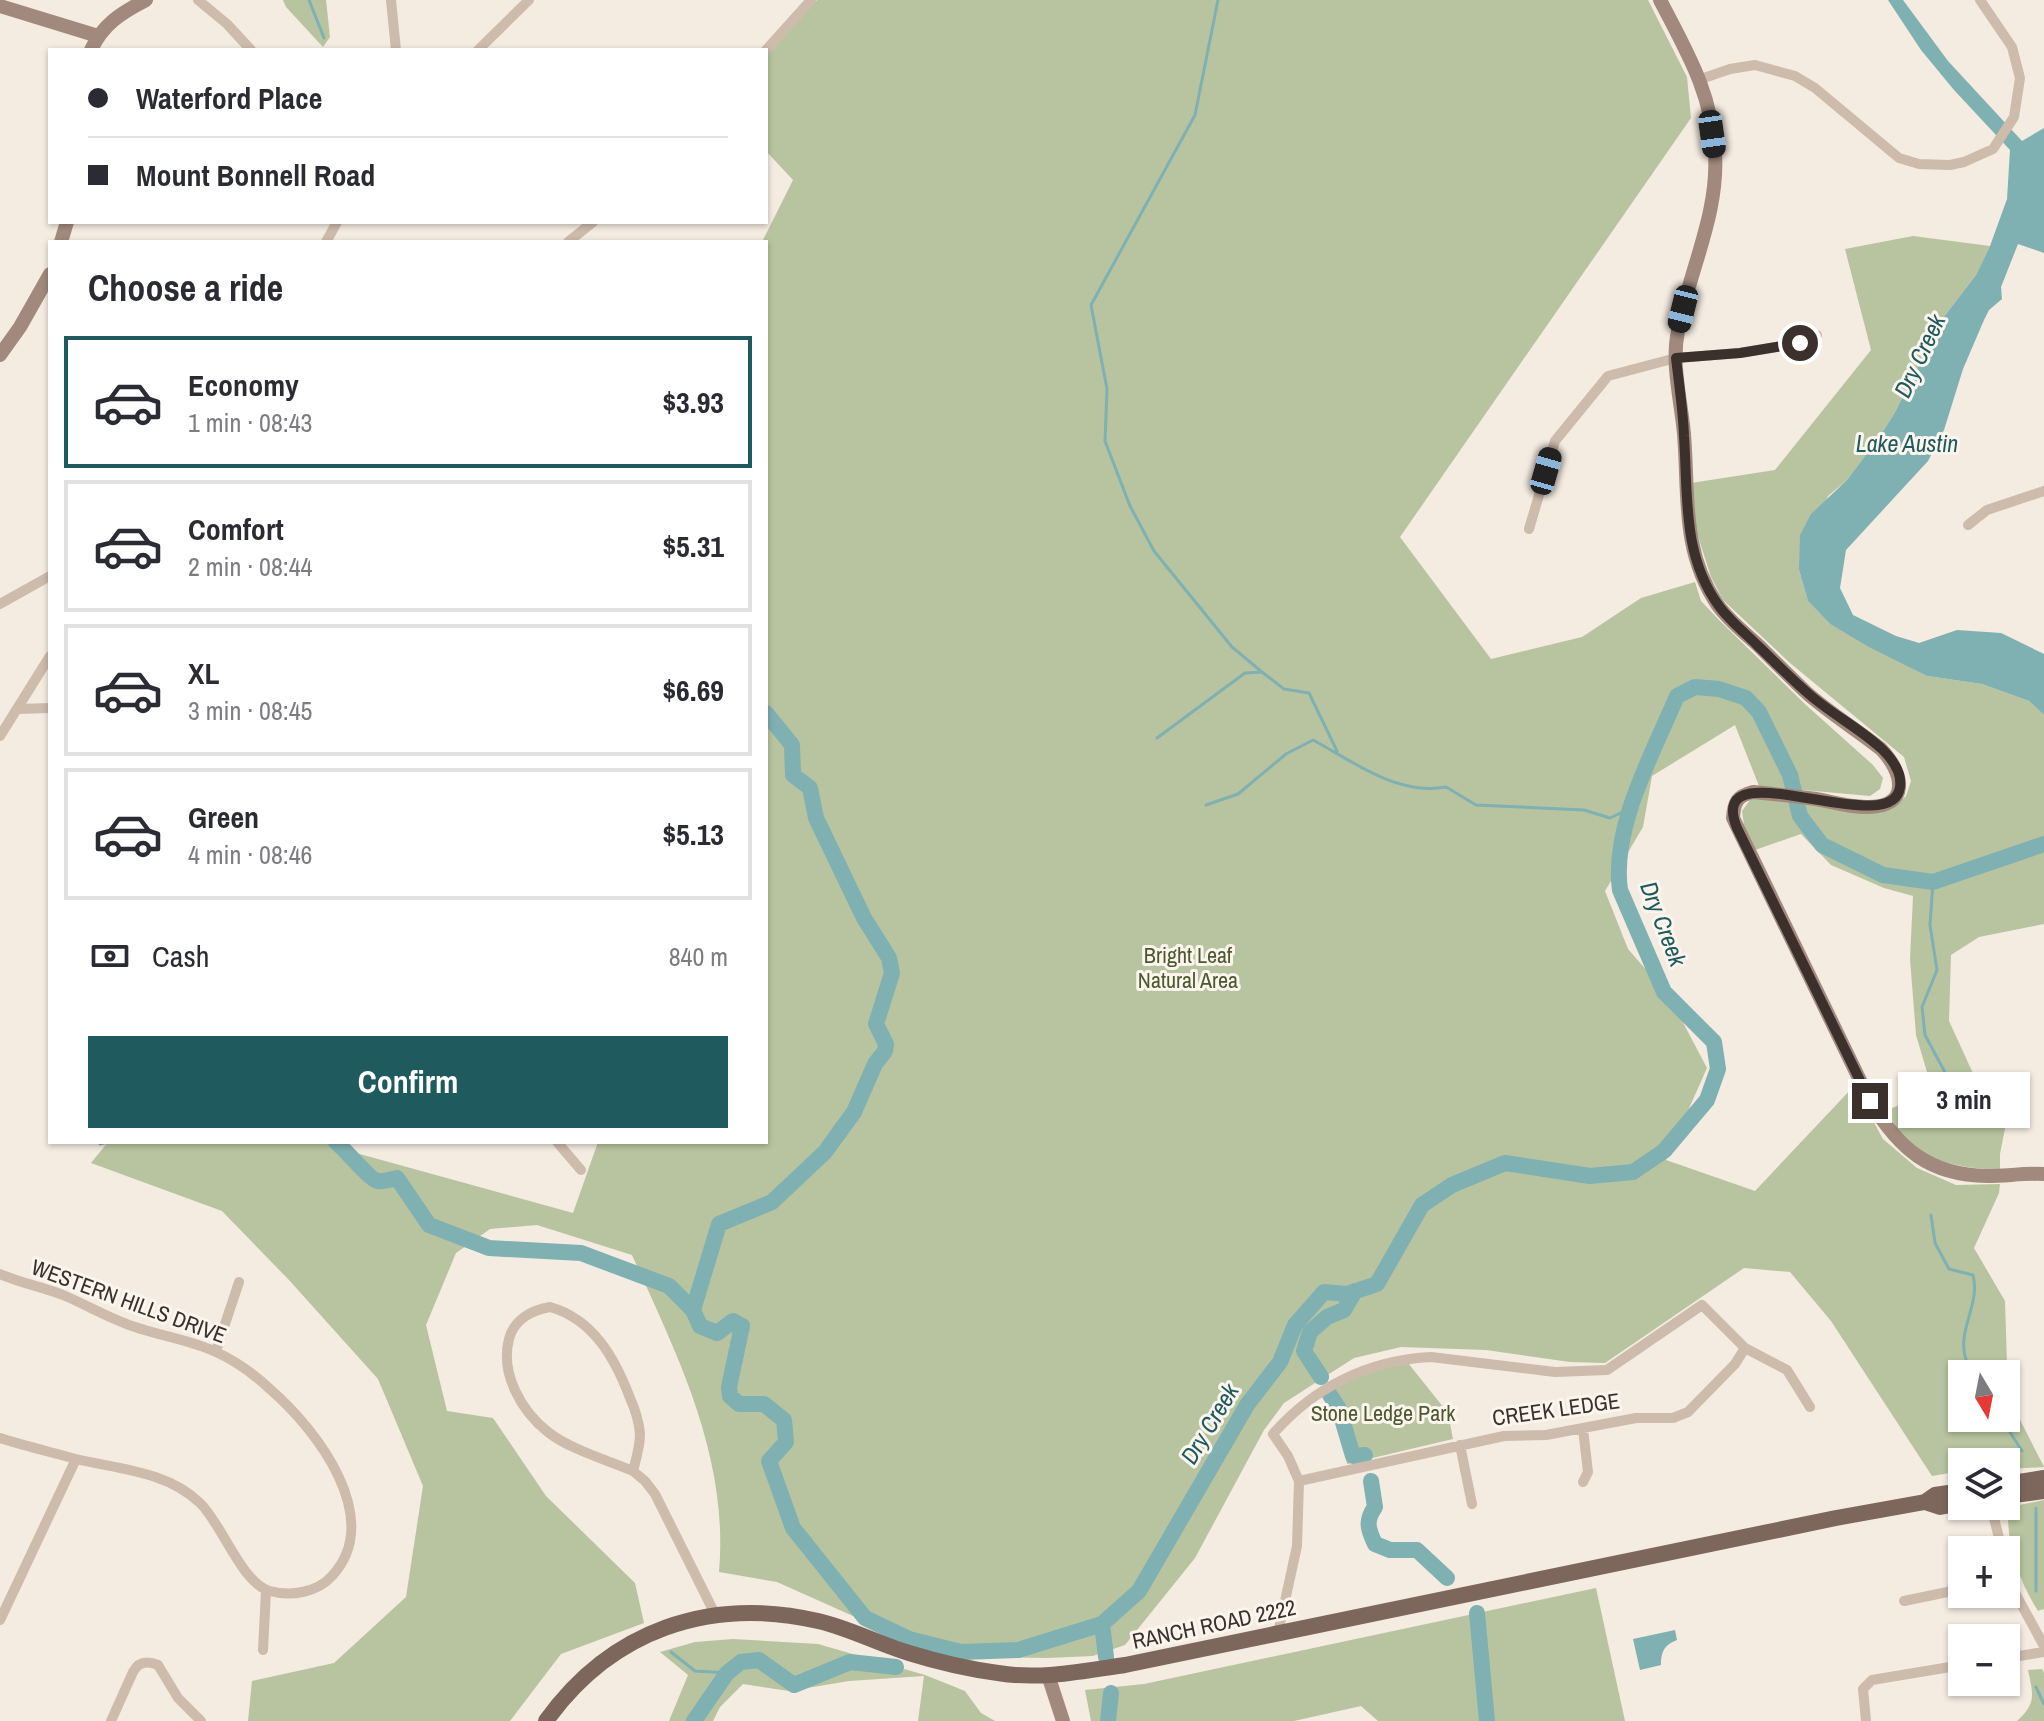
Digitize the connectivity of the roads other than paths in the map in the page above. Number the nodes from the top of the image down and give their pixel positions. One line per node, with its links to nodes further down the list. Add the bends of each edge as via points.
1 (146, 0): 9 (street, via 109,22)
2 (198, 0): 11 (street)
3 (391, 0): 12 (street)
4 (529, 0): 13 (street)
5 (811, 0): 14 (street)
6 (1660, 0): 15 (street)
7 (1980, 0): 15 (street, via 2012,47 2020,78 2014,117 1993,149 1964,162 1919,164 1899,158 1795,76 1755,65)
8 (0, 6): 9 (street)
9 (98, 36): 10 (street)
10 (92, 48)
11 (249, 48)
12 (396, 48)
13 (480, 48)
14 (768, 48)
15 (1701, 79): 21 (street, via 1715,153 1714,189 1677,333)
16 (590, 224): 17 (street)
17 (570, 240)
18 (48, 278): 20 (street)
19 (1817, 335): 21 (street, via 1740,353)
20 (0, 355)
21 (1676, 358): 24 (street, via 1608,376 1555,441); 33 (street, via 1686,513 1706,583 1730,618 1810,695 1891,759 1901,783 1892,800 1867,807 1753,792 1734,804 1733,818 1890,1133 1938,1168 1985,1176)
22 (2044, 491): 23 (street, via 1987,510)
23 (1968, 525)
24 (1529, 529)
25 (48, 577): 26 (street)
26 (0, 604)
27 (48, 659): 29 (street)
28 (48, 708): 29 (street)
29 (18, 709): 30 (street)
30 (0, 736)
31 (559, 1144): 32 (street)
32 (581, 1170)
33 (2044, 1174)
34 (0, 1274): 37 (street, WESTERN HILLS DRIVE, via 131,1326)
35 (239, 1282): 37 (street)
36 (1745, 1348): 38 (street, via 1787,1370); 39 (street, CREEK LEDGE, via 1688,1412); 45 (street, via 1702,1305 1607,1370 1555,1372 1431,1357 1370,1367 1332,1384 1292,1412 1273,1434)
37 (216, 1351): 54 (street, WESTERN HILLS DRIVE, via 252,1373 295,1413 333,1468 352,1516 348,1552 329,1580 302,1593)
38 (1810, 1407)
39 (1583, 1429): 41 (street, CREEK LEDGE); 46 (street, via 1588,1472)
40 (0, 1438): 42 (street)
41 (1460, 1445): 45 (street, CREEK LEDGE); 52 (street)
42 (76, 1459): 54 (street, via 151,1475 184,1490 201,1503 243,1567); 59 (street)
43 (633, 1471): 43 (street, via 639,1448 637,1416 613,1357 578,1319 550,1307 535,1309 514,1326 505,1353 508,1373 528,1412 548,1433); 58 (street, via 655,1494)
44 (2044, 1478): 47 (main road)
45 (1299, 1481): 60 (street, via 1297,1546)
46 (1583, 1482)
47 (2020, 1482)
48 (2044, 1491): 50 (main road)
49 (1948, 1493): 51 (main road, RANCH ROAD 2222)
50 (2020, 1494)
51 (1925, 1502): 53 (main road, RANCH ROAD 2222); 60 (main road, RANCH ROAD 2222)
52 (1472, 1504)
53 (1948, 1506)
54 (266, 1591): 62 (street)
55 (1948, 1592): 57 (street)
56 (2020, 1600): 61 (street)
57 (1904, 1601)
58 (715, 1614): 65 (main road, RANCH ROAD 2222, via 771,1613 820,1622 958,1666); 68 (main road, RANCH ROAD 2222, via 670,1625 629,1644 594,1667)
59 (0, 1620)
60 (1278, 1633): 65 (main road, RANCH ROAD 2222)
61 (2044, 1649): 63 (street)
62 (263, 1650)
63 (2020, 1655)
64 (1948, 1667): 70 (street, via 1872,1680 1863,1689)
65 (1048, 1675): 69 (street)
66 (111, 1721): 67 (street, via 136,1666 144,1662 158,1665 178,1698)
67 (201, 1721)
68 (546, 1721)
69 (1063, 1721)
70 (1866, 1721)

